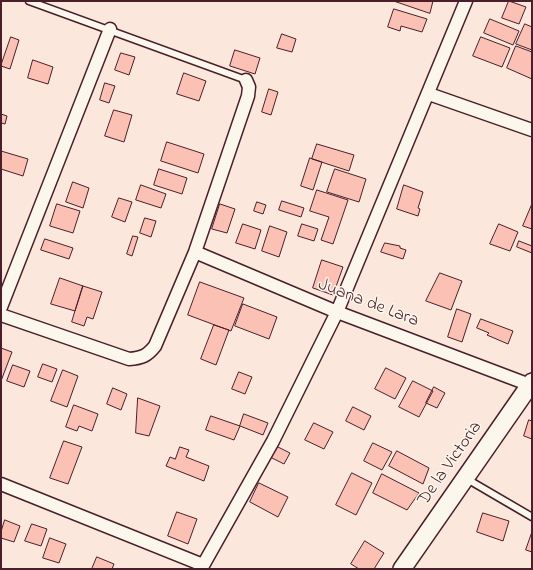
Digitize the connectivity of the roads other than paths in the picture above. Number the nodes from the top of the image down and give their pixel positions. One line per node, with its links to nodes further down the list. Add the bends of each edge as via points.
1 (29, 1): 3 (lane)
2 (466, 1): 5 (street)
3 (110, 29): 4 (lane); 8 (street)
4 (246, 80): 7 (street, via 249,87 248,96)
5 (428, 94): 6 (street); 9 (street)
6 (532, 130)
7 (195, 252): 9 (street, Juana de Lara); 10 (street, via 155,346 143,358 129,359)
8 (1, 307)
9 (338, 312): 11 (street, Juana de Lara); 15 (street, via 273,441)
10 (1, 315)
11 (531, 384): 12 (main road, De la Victoria)
12 (465, 478): 14 (lane); 16 (main road, De la Victoria)
13 (1, 484): 15 (street)
14 (532, 516)
15 (202, 567)
16 (402, 569)

